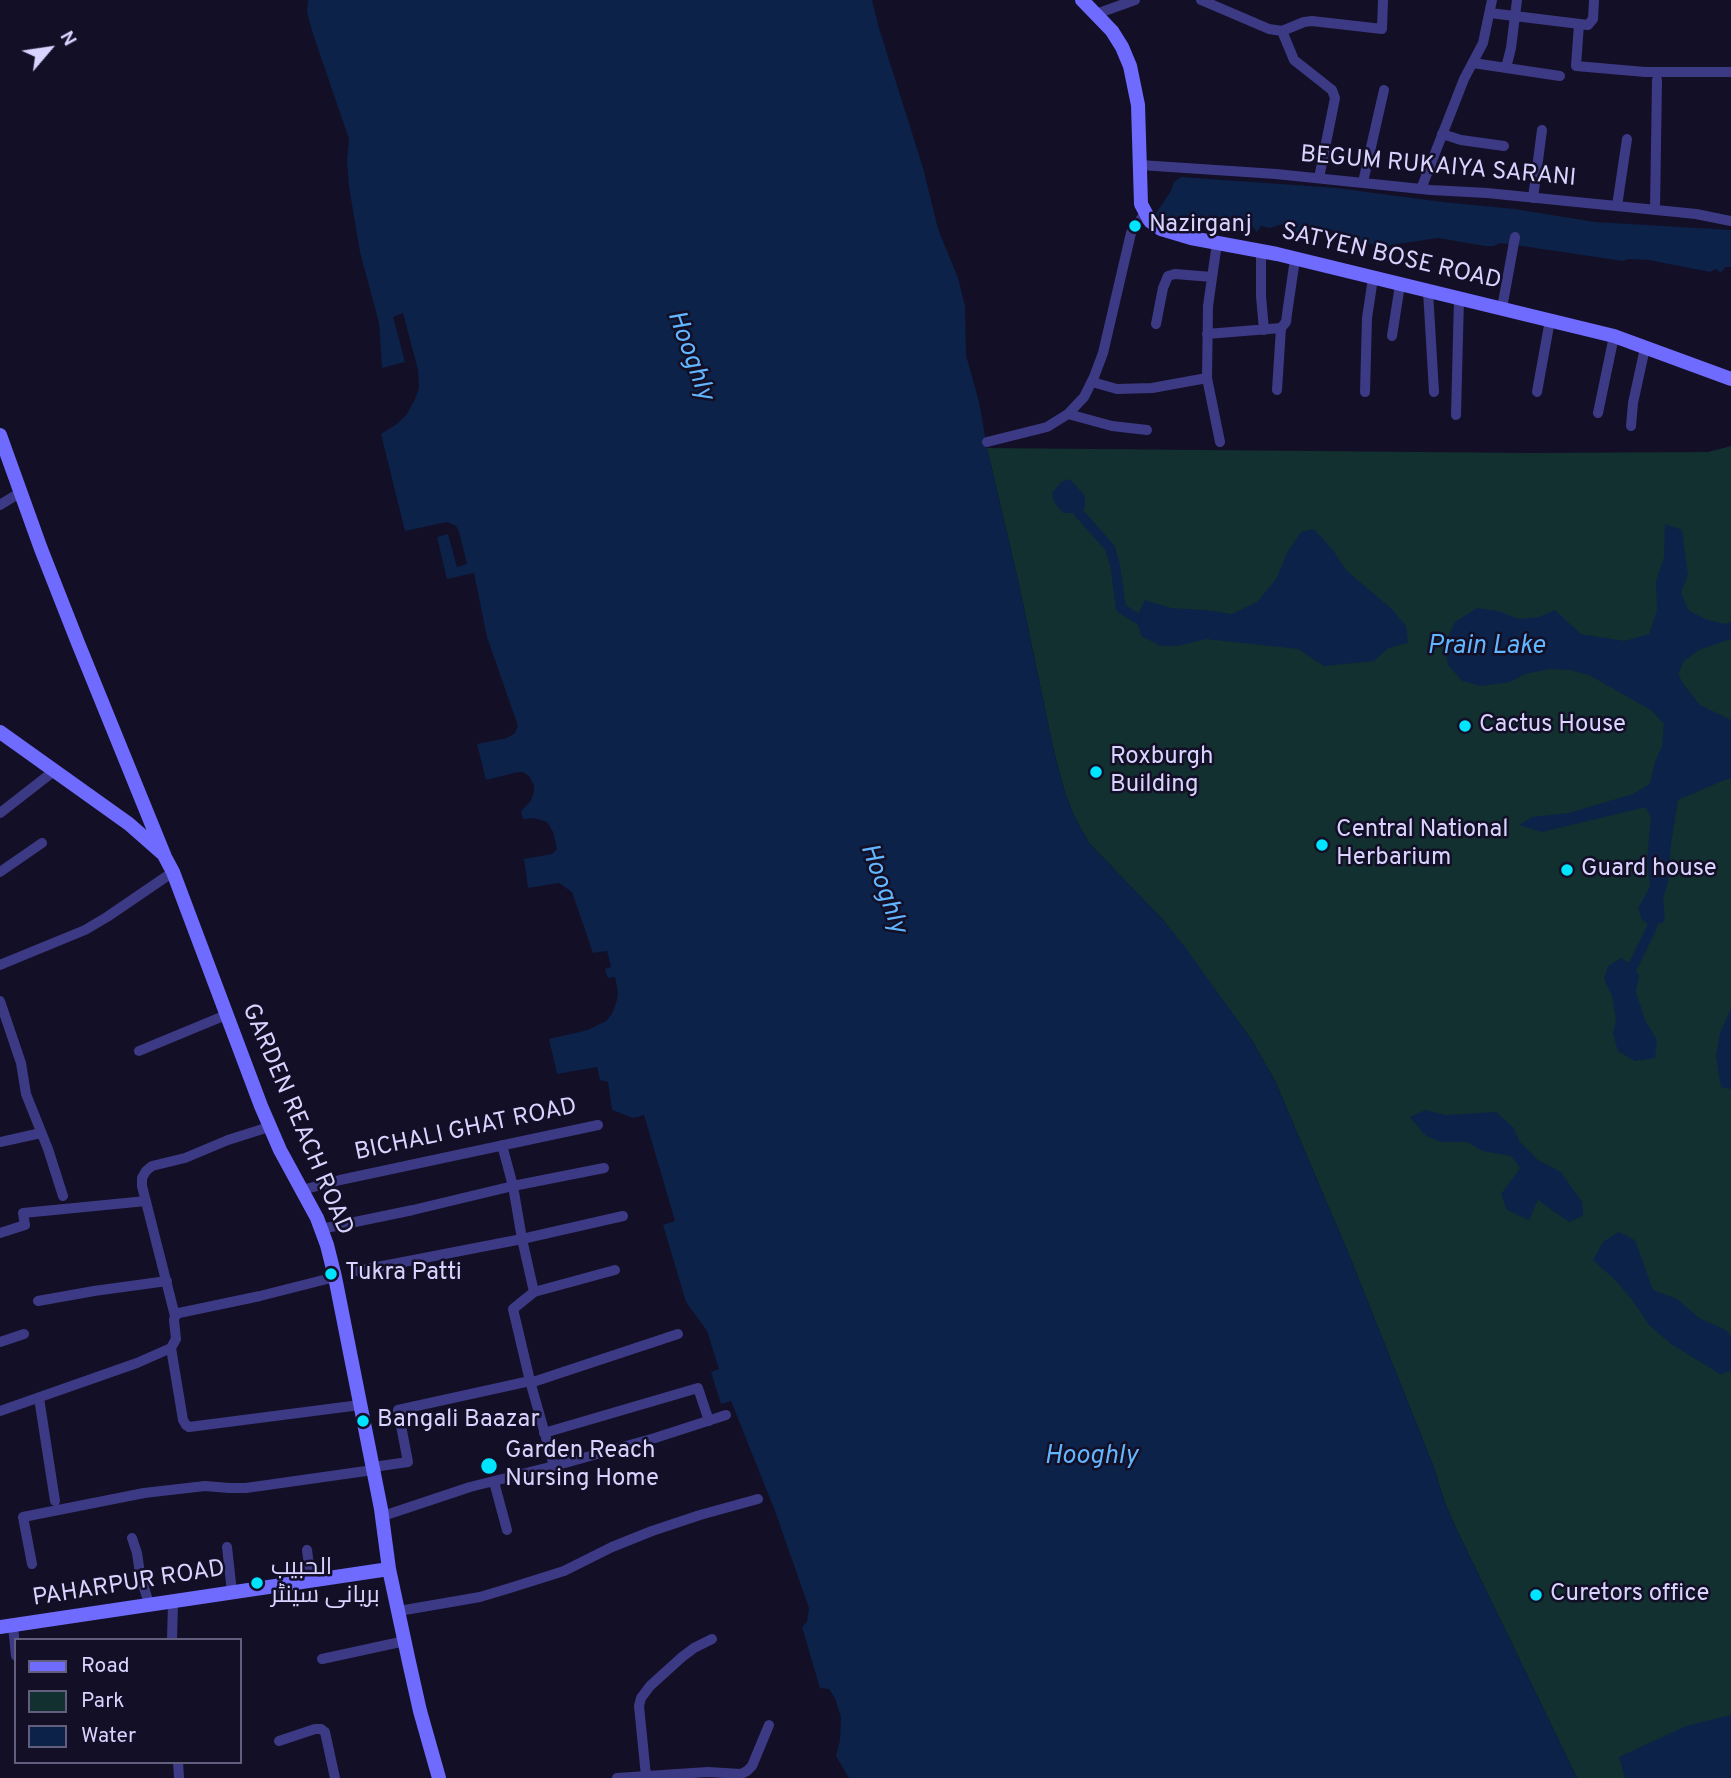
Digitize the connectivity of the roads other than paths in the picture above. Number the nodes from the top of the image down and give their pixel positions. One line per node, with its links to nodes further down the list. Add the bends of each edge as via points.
1 (1082, 0): 9 (main road)
2 (1135, 0): 9 (street)
3 (1201, 0): 12 (street)
4 (1384, 0): 12 (street, via 1382,29 1312,21)
5 (1493, 0): 8 (street)
6 (1517, 0): 10 (street)
7 (1594, 0): 11 (street, via 1591,23)
8 (1490, 13): 10 (street); 13 (street)
9 (1097, 14): 23 (main road, via 1130,65 1138,105)
10 (1515, 16): 11 (street); 14 (street)
11 (1579, 24): 15 (street, via 1576,66)
12 (1282, 31): 24 (street, via 1294,60 1332,90 1335,98)
13 (1473, 63): 14 (street); 20 (street)
14 (1506, 68): 16 (street)
15 (1731, 72)
16 (1560, 76)
17 (1657, 80): 29 (street)
18 (1384, 90): 25 (street)
19 (1542, 130): 27 (street)
20 (1442, 134): 22 (street); 26 (street)
21 (1627, 139): 28 (street)
22 (1504, 146)
23 (1140, 165): 24 (street, BEGUM RUKAIYA SARANI); 30 (main road)
24 (1319, 178): 25 (street, BEGUM RUKAIYA SARANI)
25 (1363, 182): 26 (street, BEGUM RUKAIYA SARANI)
26 (1421, 189): 27 (street, BEGUM RUKAIYA SARANI)
27 (1533, 198): 28 (street, BEGUM RUKAIYA SARANI)
28 (1617, 206): 29 (street, BEGUM RUKAIYA SARANI)
29 (1655, 210): 31 (street, BEGUM RUKAIYA SARANI)
30 (1145, 213): 33 (main road, SATYEN BOSE ROAD, via 1161,229); 52 (street, via 1131,233)
31 (1731, 221)
32 (1514, 237): 41 (street)
33 (1217, 243): 34 (main road, SATYEN BOSE ROAD); 36 (street)
34 (1261, 251): 35 (main road, SATYEN BOSE ROAD); 45 (street)
35 (1294, 259): 37 (main road, SATYEN BOSE ROAD); 44 (street, via 1286,321)
36 (1212, 277): 43 (street, via 1168,276); 46 (street)
37 (1373, 278): 38 (main road, SATYEN BOSE ROAD); 56 (street)
38 (1400, 285): 39 (main road, SATYEN BOSE ROAD); 47 (street)
39 (1427, 291): 40 (main road, SATYEN BOSE ROAD); 54 (street)
40 (1459, 298): 41 (main road, SATYEN BOSE ROAD); 59 (street)
41 (1502, 308): 42 (main road, SATYEN BOSE ROAD)
42 (1550, 320): 48 (main road, SATYEN BOSE ROAD); 55 (street)
43 (1156, 324)
44 (1281, 328): 45 (street); 53 (street)
45 (1264, 330): 46 (street)
46 (1208, 334): 50 (street)
47 (1392, 336)
48 (1614, 337): 49 (main road, SATYEN BOSE ROAD); 58 (street)
49 (1645, 348): 51 (main road, SATYEN BOSE ROAD); 60 (street)
50 (1207, 378): 52 (street, via 1152,388 1117,389); 64 (street)
51 (1731, 379)
52 (1092, 382): 57 (street)
53 (1278, 390)
54 (1434, 392)
55 (1537, 392)
56 (1365, 393)
57 (1069, 414): 61 (street); 63 (street, via 1047,427)
58 (1598, 414)
59 (1456, 415)
60 (1631, 426)
61 (1147, 430)
62 (0, 435): 65 (main road)
63 (987, 442)
64 (1220, 442)
65 (21, 492): 66 (street); 71 (main road)
66 (0, 505)
67 (0, 732): 68 (main road)
68 (54, 771): 69 (street); 71 (main road, via 129,824)
69 (0, 813)
70 (42, 843): 72 (street)
71 (165, 857): 73 (main road, GARDEN REACH ROAD)
72 (0, 872)
73 (173, 872): 74 (street, via 85,930); 76 (main road, GARDEN REACH ROAD)
74 (0, 965)
75 (1, 1004): 80 (street)
76 (226, 1015): 77 (street); 79 (main road, GARDEN REACH ROAD)
77 (139, 1051)
78 (598, 1125): 82 (street, BICHALI GHAT ROAD)
79 (269, 1126): 85 (main road, GARDEN REACH ROAD); 87 (street, via 152,1166 142,1178)
80 (41, 1133): 81 (street); 86 (street)
81 (0, 1142)
82 (502, 1144): 84 (street); 85 (street, BICHALI GHAT ROAD)
83 (604, 1168): 84 (street)
84 (513, 1186): 89 (street); 91 (street)
85 (302, 1190): 89 (main road, GARDEN REACH ROAD)
86 (63, 1196)
87 (146, 1200): 90 (street, via 23,1213 25,1226); 95 (street)
88 (623, 1216): 91 (street)
89 (321, 1229): 94 (main road, GARDEN REACH ROAD)
90 (0, 1233)
91 (522, 1240): 93 (street); 96 (street)
92 (615, 1270): 96 (street)
93 (357, 1271)
94 (335, 1277): 98 (street); 105 (main road, GARDEN REACH ROAD)
95 (167, 1281): 97 (street); 98 (street)
96 (534, 1292): 103 (street, via 513,1308)
97 (38, 1301)
98 (175, 1316): 102 (street, via 176,1339)
99 (24, 1334): 101 (street)
100 (678, 1334): 103 (street)
101 (0, 1342)
102 (171, 1348): 104 (street); 105 (street, via 183,1420 189,1427)
103 (530, 1381): 109 (street); 111 (street, via 398,1410 408,1462)
104 (39, 1398): 106 (street); 114 (street)
105 (360, 1405): 111 (main road, GARDEN REACH ROAD)
106 (0, 1411)
107 (726, 1415): 108 (street)
108 (709, 1421): 109 (street, via 698,1388); 110 (street)
109 (544, 1433): 110 (street)
110 (554, 1466): 112 (street)
111 (373, 1469): 115 (main road, GARDEN REACH ROAD); 120 (street, via 246,1488 205,1486 144,1493 23,1517)
112 (494, 1482): 115 (street); 116 (street)
113 (758, 1499): 126 (street, via 652,1531 564,1571 510,1588)
114 (55, 1501)
115 (383, 1516): 121 (main road, GARDEN REACH ROAD)
116 (508, 1530)
117 (132, 1538): 125 (street)
118 (227, 1547): 123 (street)
119 (307, 1550): 122 (street)
120 (32, 1564)
121 (389, 1569): 122 (main road, PAHARPUR ROAD); 126 (main road, GARDEN REACH ROAD)
122 (311, 1581): 123 (main road, PAHARPUR ROAD)
123 (232, 1592): 124 (main road, PAHARPUR ROAD)
124 (173, 1602): 125 (main road, PAHARPUR ROAD); 128 (street)
125 (149, 1604): 127 (main road, PAHARPUR ROAD)
126 (399, 1611): 130 (main road, GARDEN REACH ROAD)
127 (6, 1626): 131 (street)
128 (172, 1638)
129 (712, 1639): 135 (street, via 682,1657 641,1698)
130 (405, 1641): 132 (street); 137 (main road, GARDEN REACH ROAD)
131 (14, 1650)
132 (322, 1659)
133 (769, 1725): 135 (street, via 747,1772)
134 (279, 1741): 136 (street, via 321,1729)
135 (646, 1776): 138 (street)
136 (335, 1778)
137 (439, 1778)
138 (617, 1778)

